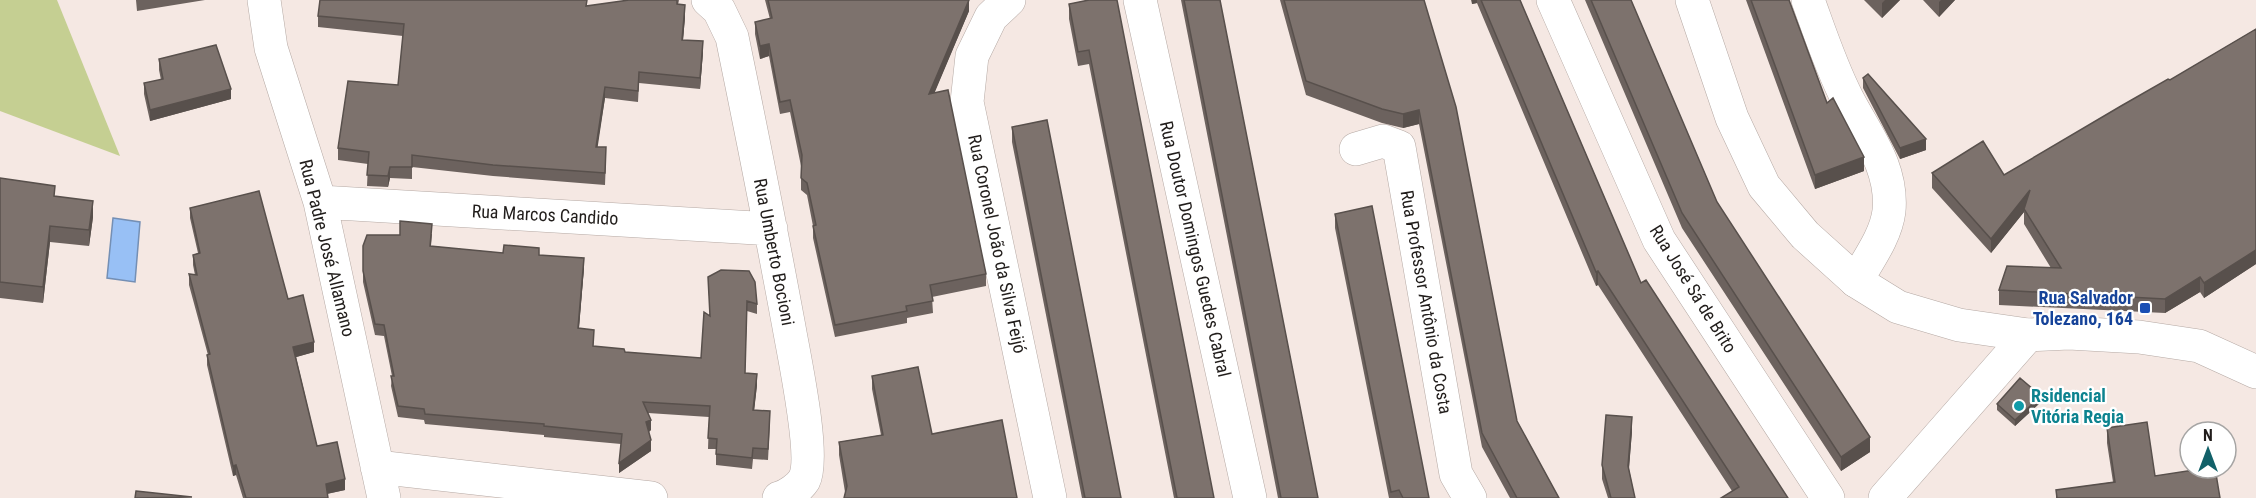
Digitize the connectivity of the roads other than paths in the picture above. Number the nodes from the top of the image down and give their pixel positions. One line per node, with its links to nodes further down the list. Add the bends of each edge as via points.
1 (264, 0): 9 (street, Rua Padre José Allamano, via 271,48)
2 (708, 0): 10 (street, Rua Umberto Bocioni, via 719,9 732,37)
3 (1009, 0): 18 (street, Rua Coronel João da Silva Feijó, via 991,17 972,56 967,102)
4 (1140, 0): 19 (street, Rua Doutor Domingos Guedes Cabral)
5 (1553, 0): 21 (street, Rua José Sá de Brito, via 1659,240)
6 (1692, 0): 11 (street, via 1732,118 1764,186 1804,235)
7 (1808, 0): 11 (street, via 1847,98 1882,161 1889,188 1889,213 1881,237)
8 (1356, 149): 20 (street, Rua Professor Antônio da Costa, via 1383,141 1399,147 1456,474)
9 (320, 201): 10 (street, Rua Marcos Candido); 14 (street, Rua Padre José Allamano)
10 (771, 229): 17 (street, Rua Umberto Bocioni, via 804,416 807,459 804,480 787,496)
11 (1856, 281): 12 (street, via 1898,307 1959,325)
12 (2028, 335): 13 (street, via 2139,337 2199,345); 22 (street)
13 (2256, 372)
14 (377, 466): 15 (street, Rua Padre José Allamano); 16 (street)
15 (384, 498)
16 (651, 498)
17 (778, 498)
18 (1050, 498)
19 (1250, 498)
20 (1470, 498)
21 (1828, 498)
22 (1885, 498)

